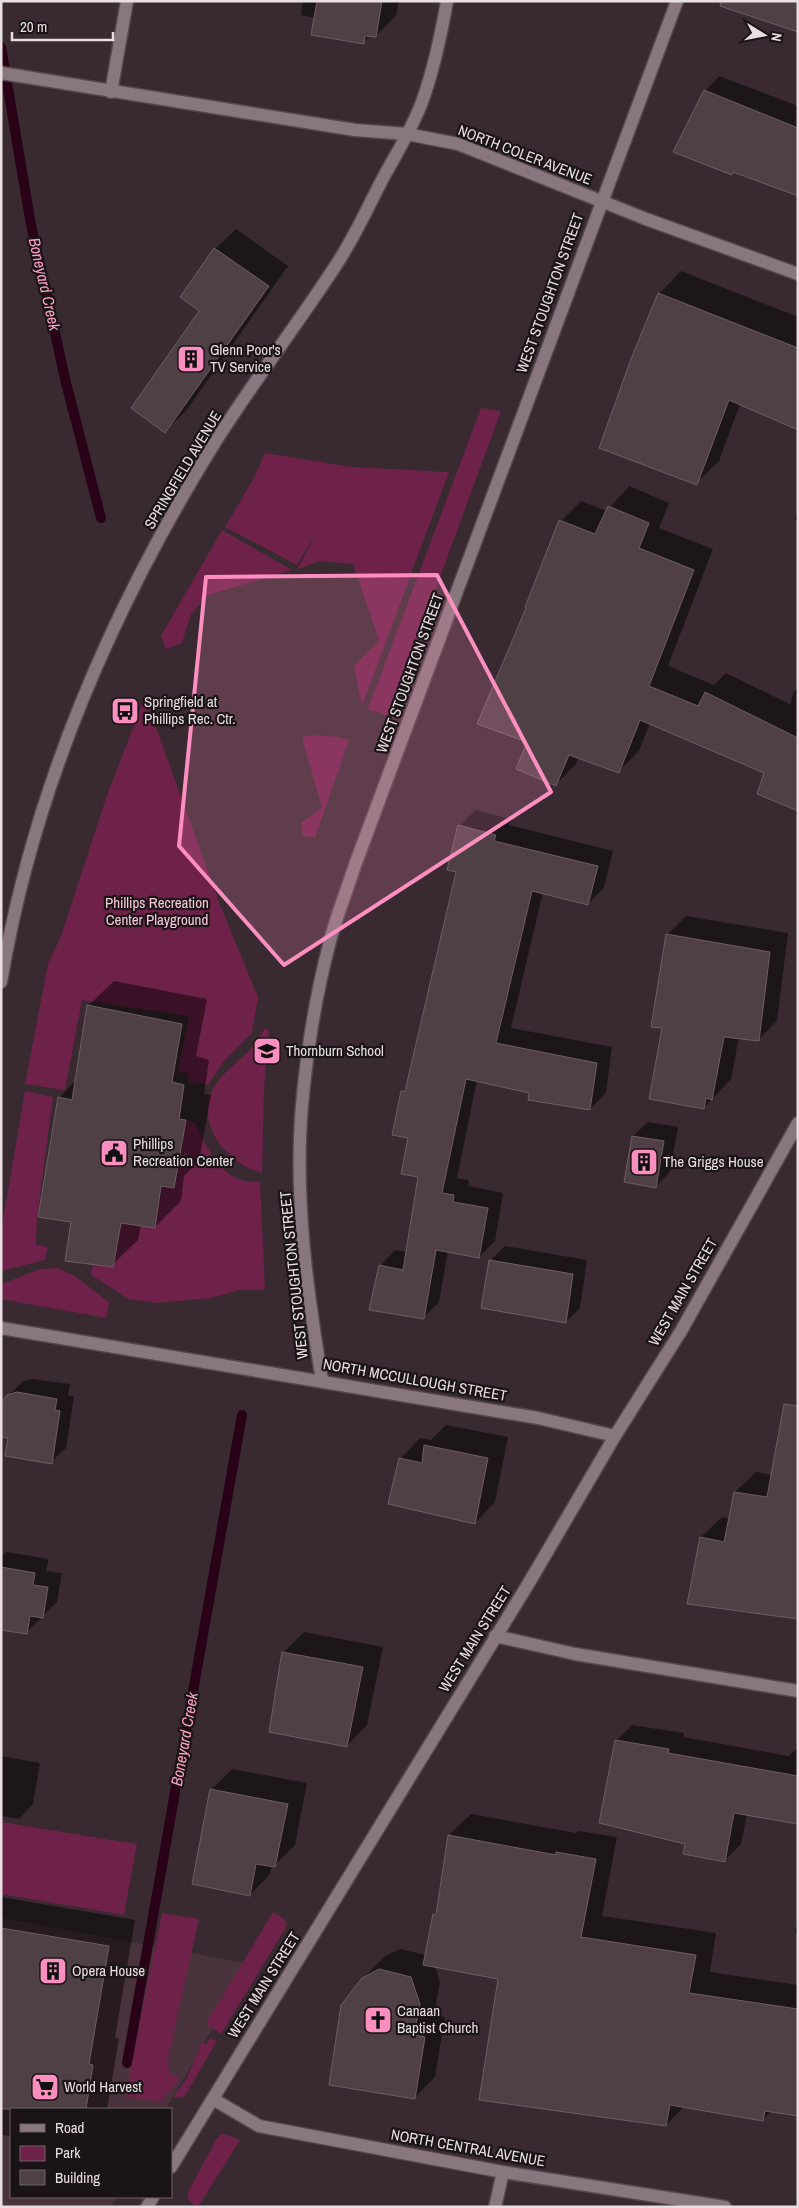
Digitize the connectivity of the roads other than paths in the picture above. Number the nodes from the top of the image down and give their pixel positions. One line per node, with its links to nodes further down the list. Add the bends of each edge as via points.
1 (127, 1): 5 (street)
2 (447, 1): 6 (street, SPRINGFIELD AVENUE, via 438,49 421,104)
3 (677, 1): 7 (street, WEST STOUGHTON STREET)
4 (1, 73): 5 (street, NORTH COLER AVENUE)
5 (112, 92): 6 (street, NORTH COLER AVENUE, via 355,130)
6 (407, 134): 7 (street, NORTH COLER AVENUE, via 458,144); 9 (street, SPRINGFIELD AVENUE, via 340,259 213,446 176,509 106,646 74,719 46,797 7,944)
7 (601, 201): 8 (street, NORTH COLER AVENUE); 12 (street, WEST STOUGHTON STREET, via 355,865 330,941 312,1024 302,1106 300,1184 311,1311)
8 (798, 274)
9 (1, 982)
10 (798, 1123): 13 (street, WEST MAIN STREET, via 681,1331)
11 (1, 1328): 12 (street, NORTH MCCULLOUGH STREET)
12 (322, 1380): 13 (street, NORTH MCCULLOUGH STREET, via 538,1418)
13 (615, 1436): 14 (street, WEST MAIN STREET)
14 (495, 1636): 15 (street, via 575,1654); 16 (street, WEST MAIN STREET)
15 (798, 1691)
16 (213, 2099): 17 (street, WEST MAIN STREET); 18 (street, NORTH CENTRAL AVENUE, via 259,2126)
17 (172, 2165)
18 (503, 2172): 19 (street); 20 (street, NORTH CENTRAL AVENUE)
19 (495, 2207)
20 (725, 2207)

